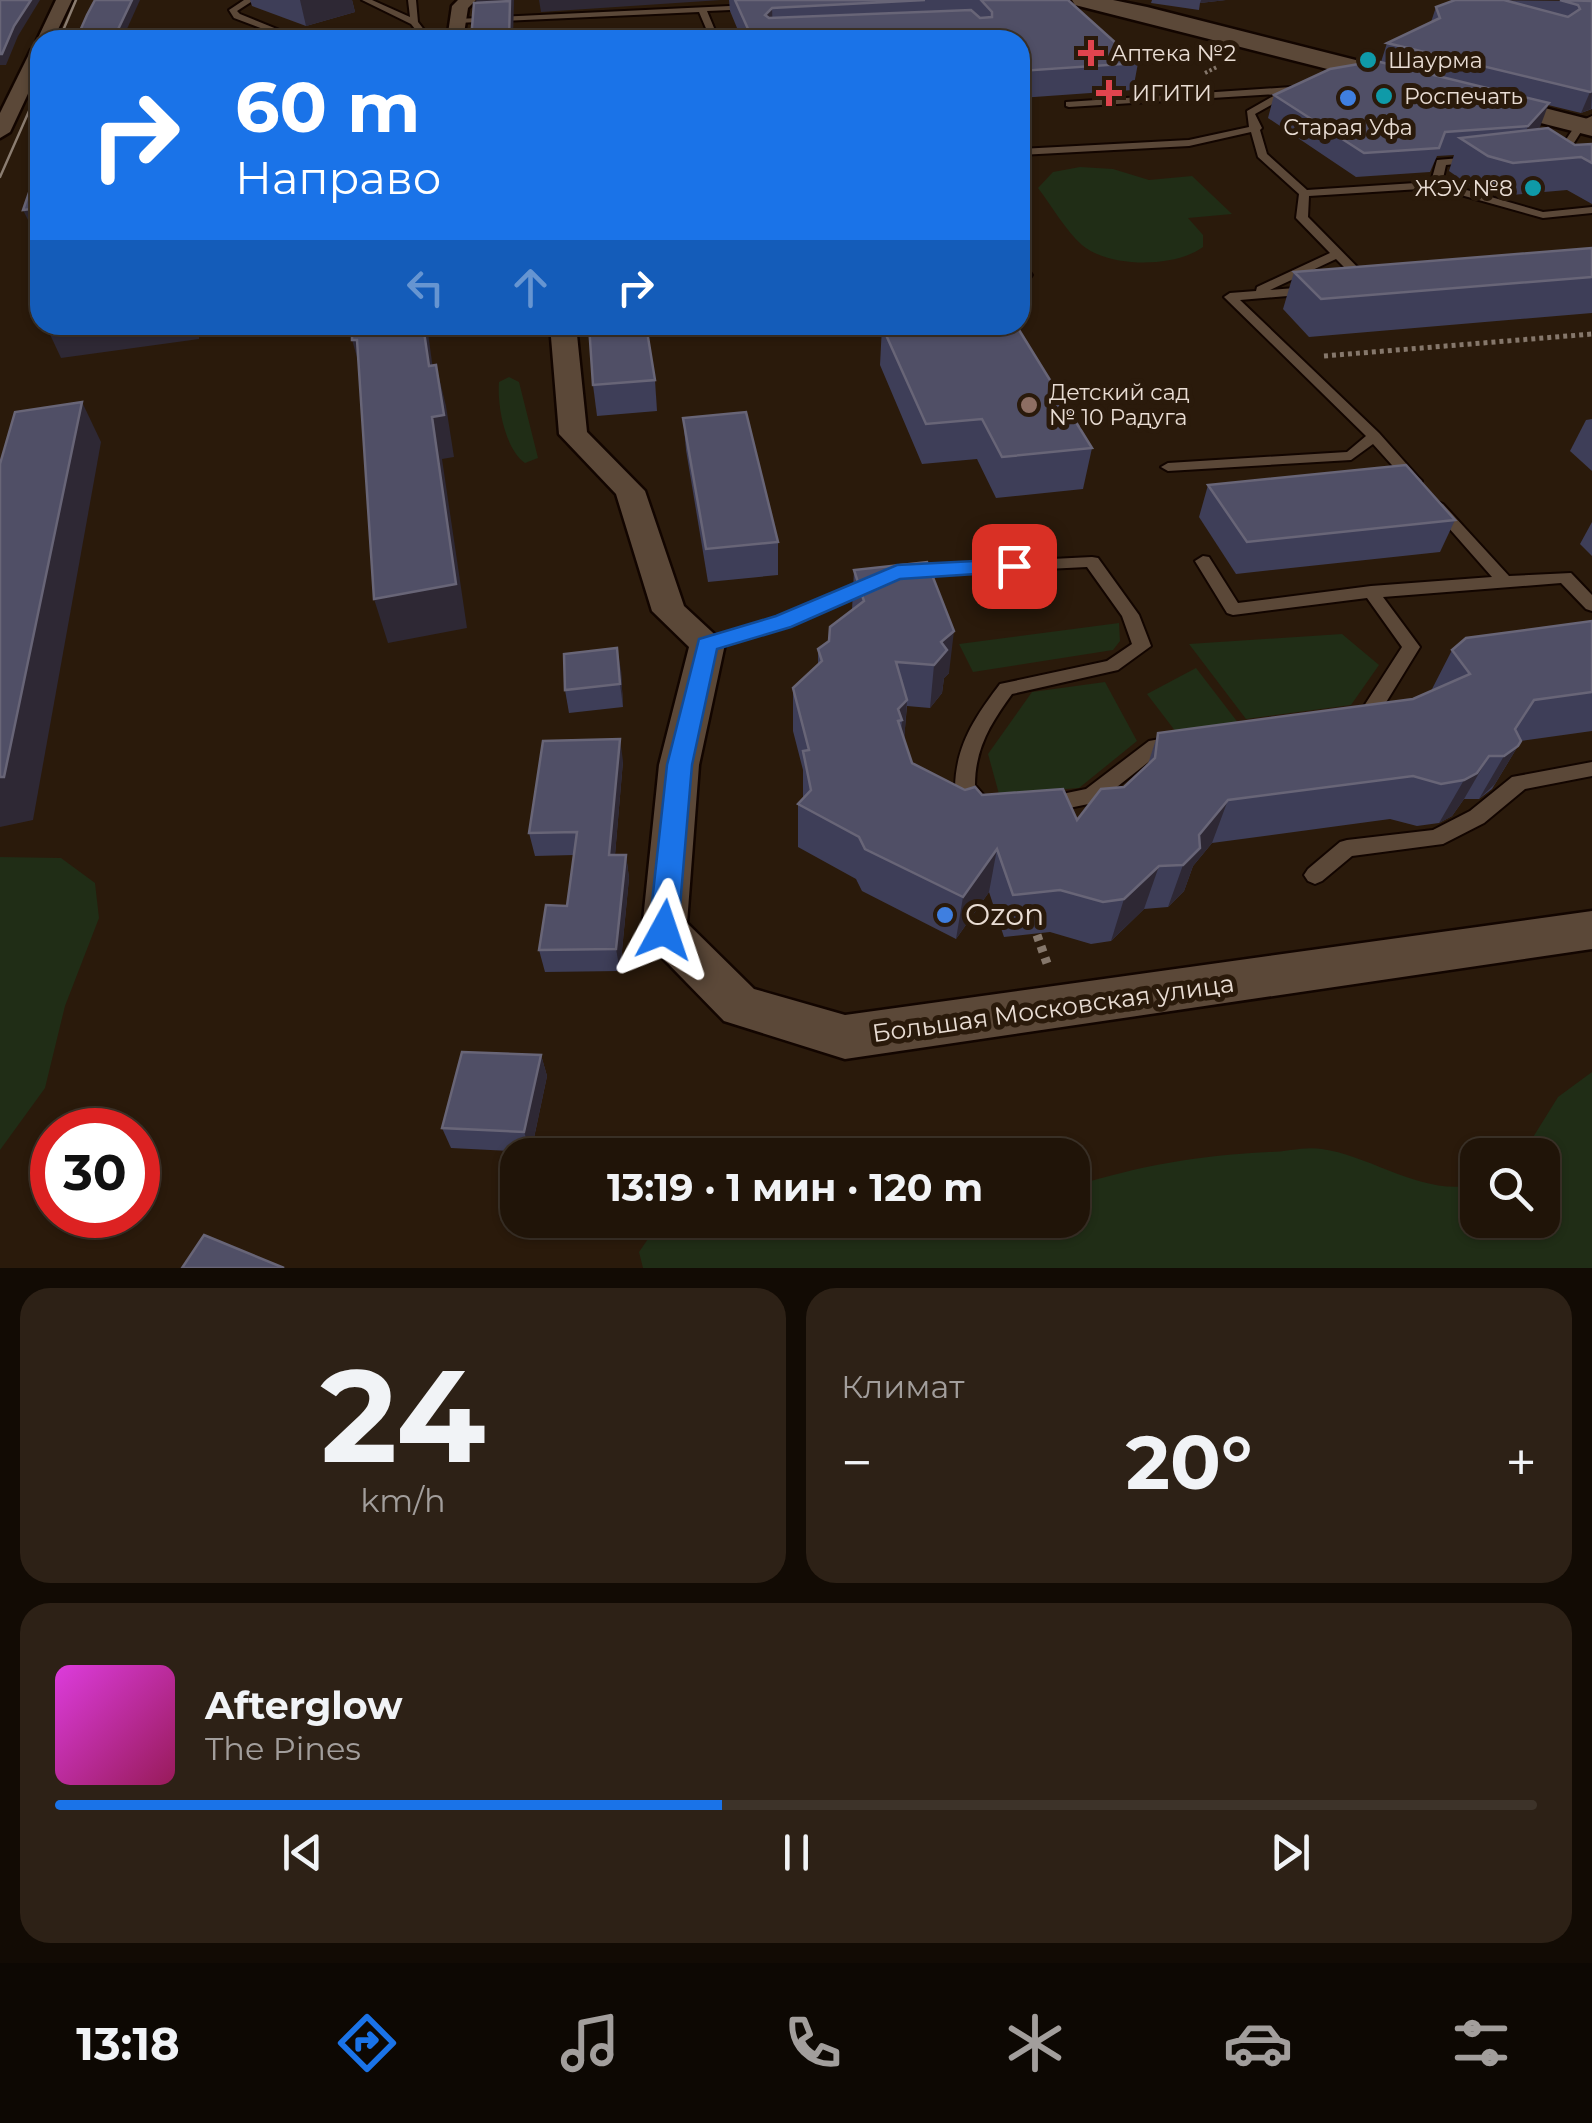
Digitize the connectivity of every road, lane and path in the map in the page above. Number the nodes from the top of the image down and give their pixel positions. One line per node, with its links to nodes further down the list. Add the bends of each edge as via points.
1 (64, 0): 13 (street)
2 (250, 0): 14 (lane, via 233,10 237,16)
3 (366, 0): 10 (lane)
4 (412, 0): 10 (lane)
5 (468, 0): 11 (street)
6 (1084, 0): 21 (main road)
7 (760, 6): 8 (lane)
8 (702, 10): 9 (lane); 17 (lane)
9 (660, 12): 11 (lane); 12 (lane)
10 (414, 22): 15 (lane)
11 (457, 22): 16 (street)
12 (664, 28)
13 (50, 30)
14 (274, 30)
15 (420, 30)
16 (456, 30)
17 (711, 30)
18 (1186, 54): 19 (path)
19 (1110, 57)
20 (30, 67): 26 (street)
21 (1376, 76): 22 (lane); 28 (main road)
22 (1342, 82)
23 (1308, 88): 24 (lane)
24 (1291, 90): 25 (lane); 27 (lane, via 1250,113)
25 (1069, 104)
26 (6, 109): 29 (street)
27 (1258, 128): 31 (lane, via 1189,142); 35 (lane, via 1262,156)
28 (1583, 130): 30 (lane); 33 (lane)
29 (0, 132)
30 (1551, 150)
31 (1030, 151)
32 (1480, 160): 34 (lane, via 1441,162)
33 (1592, 163)
34 (1436, 184): 35 (lane); 36 (lane, via 1544,215)
35 (1304, 193): 37 (lane, via 1302,218)
36 (1592, 210)
37 (1338, 254): 39 (lane); 42 (lane)
38 (1388, 284): 39 (lane)
39 (1370, 286): 40 (lane)
40 (1350, 287)
41 (1330, 289): 42 (lane)
42 (1252, 295): 45 (lane, via 1230,297)
43 (1592, 334): 45 (path)
44 (564, 335): 52 (street, via 573,434 630,491 669,611)
45 (1291, 358): 46 (lane)
46 (1374, 436): 47 (lane, via 1352,456); 49 (lane)
47 (1168, 467)
48 (1203, 561): 50 (lane, via 1233,609)
49 (1505, 582): 50 (lane); 51 (lane, via 1565,577)
50 (1372, 592): 53 (lane, via 1412,647 1370,712)
51 (1592, 605)
52 (707, 644): 54 (lane, via 784,622 897,572 1092,562 1130,615 1142,646 1112,666 1006,689 964,758 965,787 992,816 1017,811 1091,796 1156,746); 57 (street, Большая Московская улица, via 679,765 664,930 740,1006 845,1037)
53 (1335, 718)
54 (1192, 741)
55 (1592, 768): 56 (lane, via 1518,782 1477,817 1436,838 1347,848)
56 (1315, 875)
57 (1592, 930)

